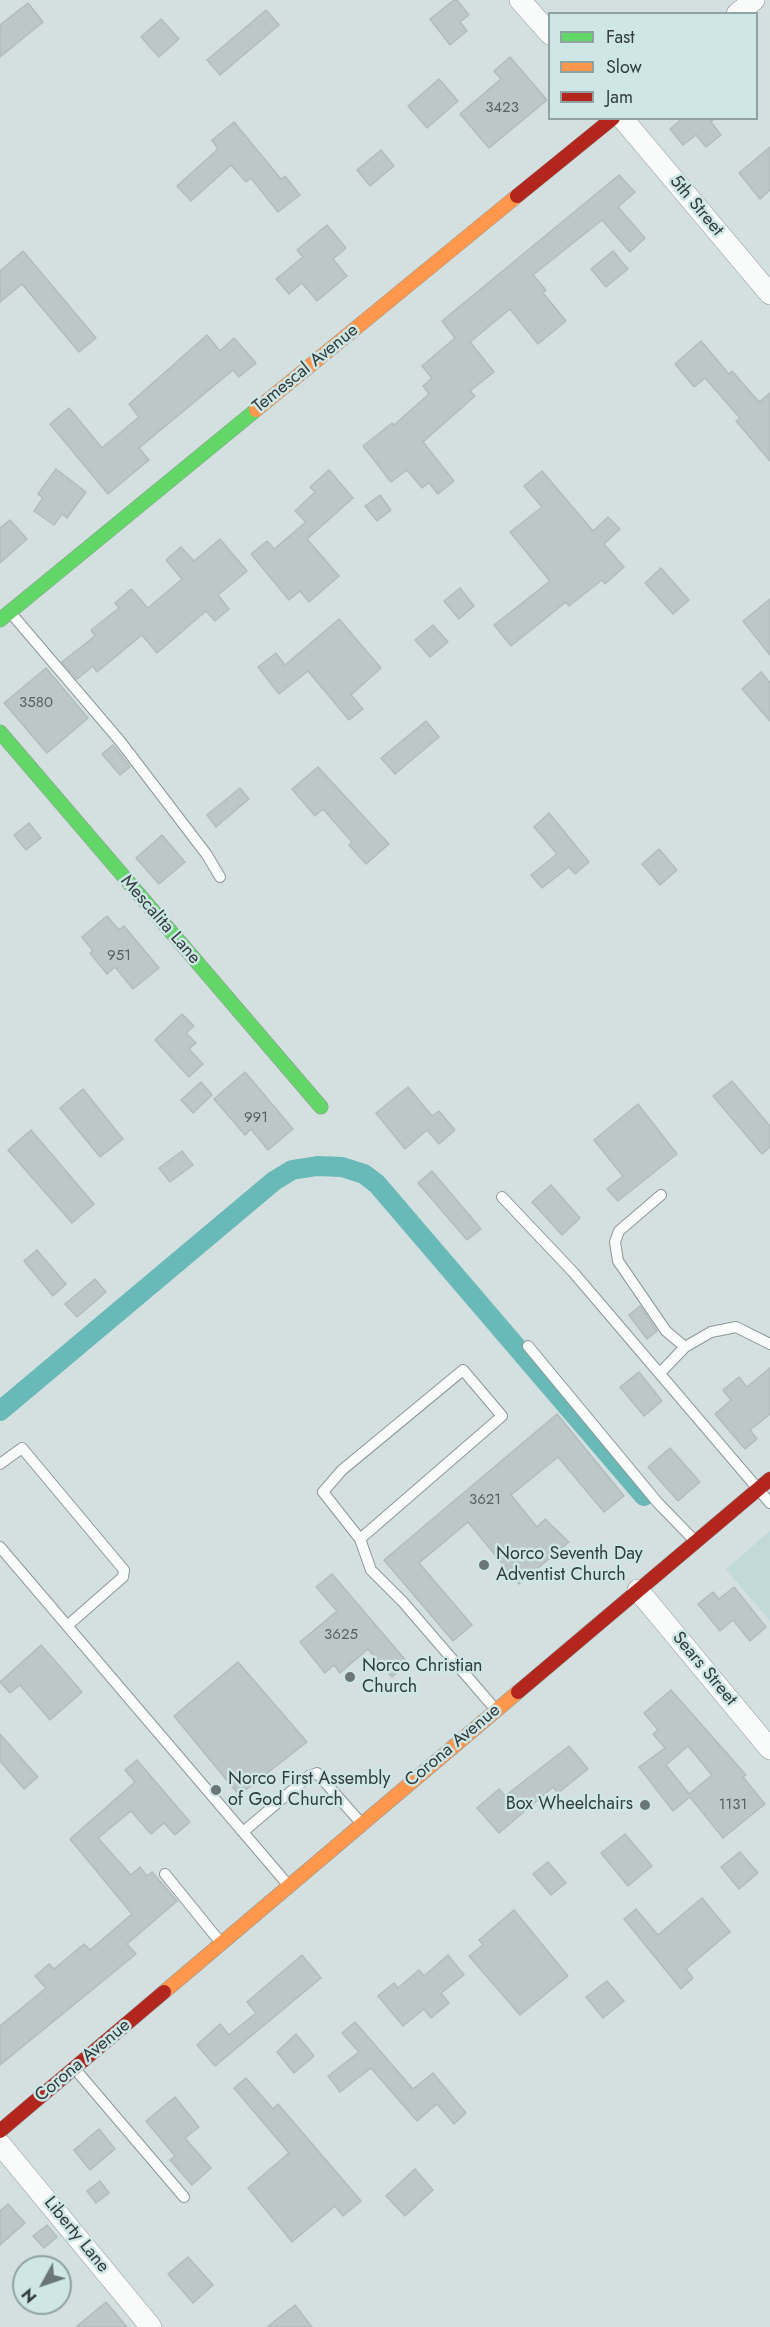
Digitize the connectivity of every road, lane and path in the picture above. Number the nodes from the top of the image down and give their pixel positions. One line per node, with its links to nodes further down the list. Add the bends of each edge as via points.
1 (520, 0): 4 (street)
2 (754, 0): 3 (street)
3 (740, 12)
4 (548, 33)
5 (611, 120): 8 (street, Temescal Avenue)
6 (624, 120): 7 (street, 5th Street)
7 (770, 294)
8 (5, 616): 10 (lane, via 120,741 201,845)
9 (0, 732): 11 (street, Mescalita Lane)
10 (220, 877)
11 (321, 1107)
12 (661, 1195): 16 (lane, via 619,1231 615,1242 618,1262 666,1331)
13 (502, 1197): 17 (lane)
14 (770, 1344): 16 (lane, via 736,1327 711,1332)
15 (528, 1346): 23 (lane)
16 (686, 1347): 17 (lane)
17 (661, 1372): 20 (lane)
18 (0, 1464): 26 (lane, via 22,1448 124,1570 123,1577)
19 (770, 1479): 20 (street, Corona Avenue)
20 (757, 1490): 21 (lane); 23 (street, Corona Avenue)
21 (770, 1503)
22 (360, 1539): 22 (lane, via 502,1416 463,1370 342,1470 323,1492); 27 (lane, via 371,1570)
23 (695, 1542): 25 (street, Corona Avenue)
24 (0, 1547): 26 (lane)
25 (638, 1590): 27 (street, Corona Avenue); 28 (street, Sears Street)
26 (68, 1626): 30 (lane)
27 (496, 1710): 29 (street, Corona Avenue)
28 (770, 1749)
29 (362, 1824): 30 (lane, via 317,1773); 32 (street, Corona Avenue)
30 (243, 1832): 32 (lane)
31 (165, 1874): 33 (lane)
32 (289, 1886): 33 (street, Corona Avenue)
33 (221, 1943): 34 (street, Corona Avenue)
34 (74, 2068): 35 (street, Corona Avenue); 37 (lane)
35 (0, 2131)
36 (0, 2144): 38 (street, Liberty Lane)
37 (184, 2197)
38 (151, 2327)

